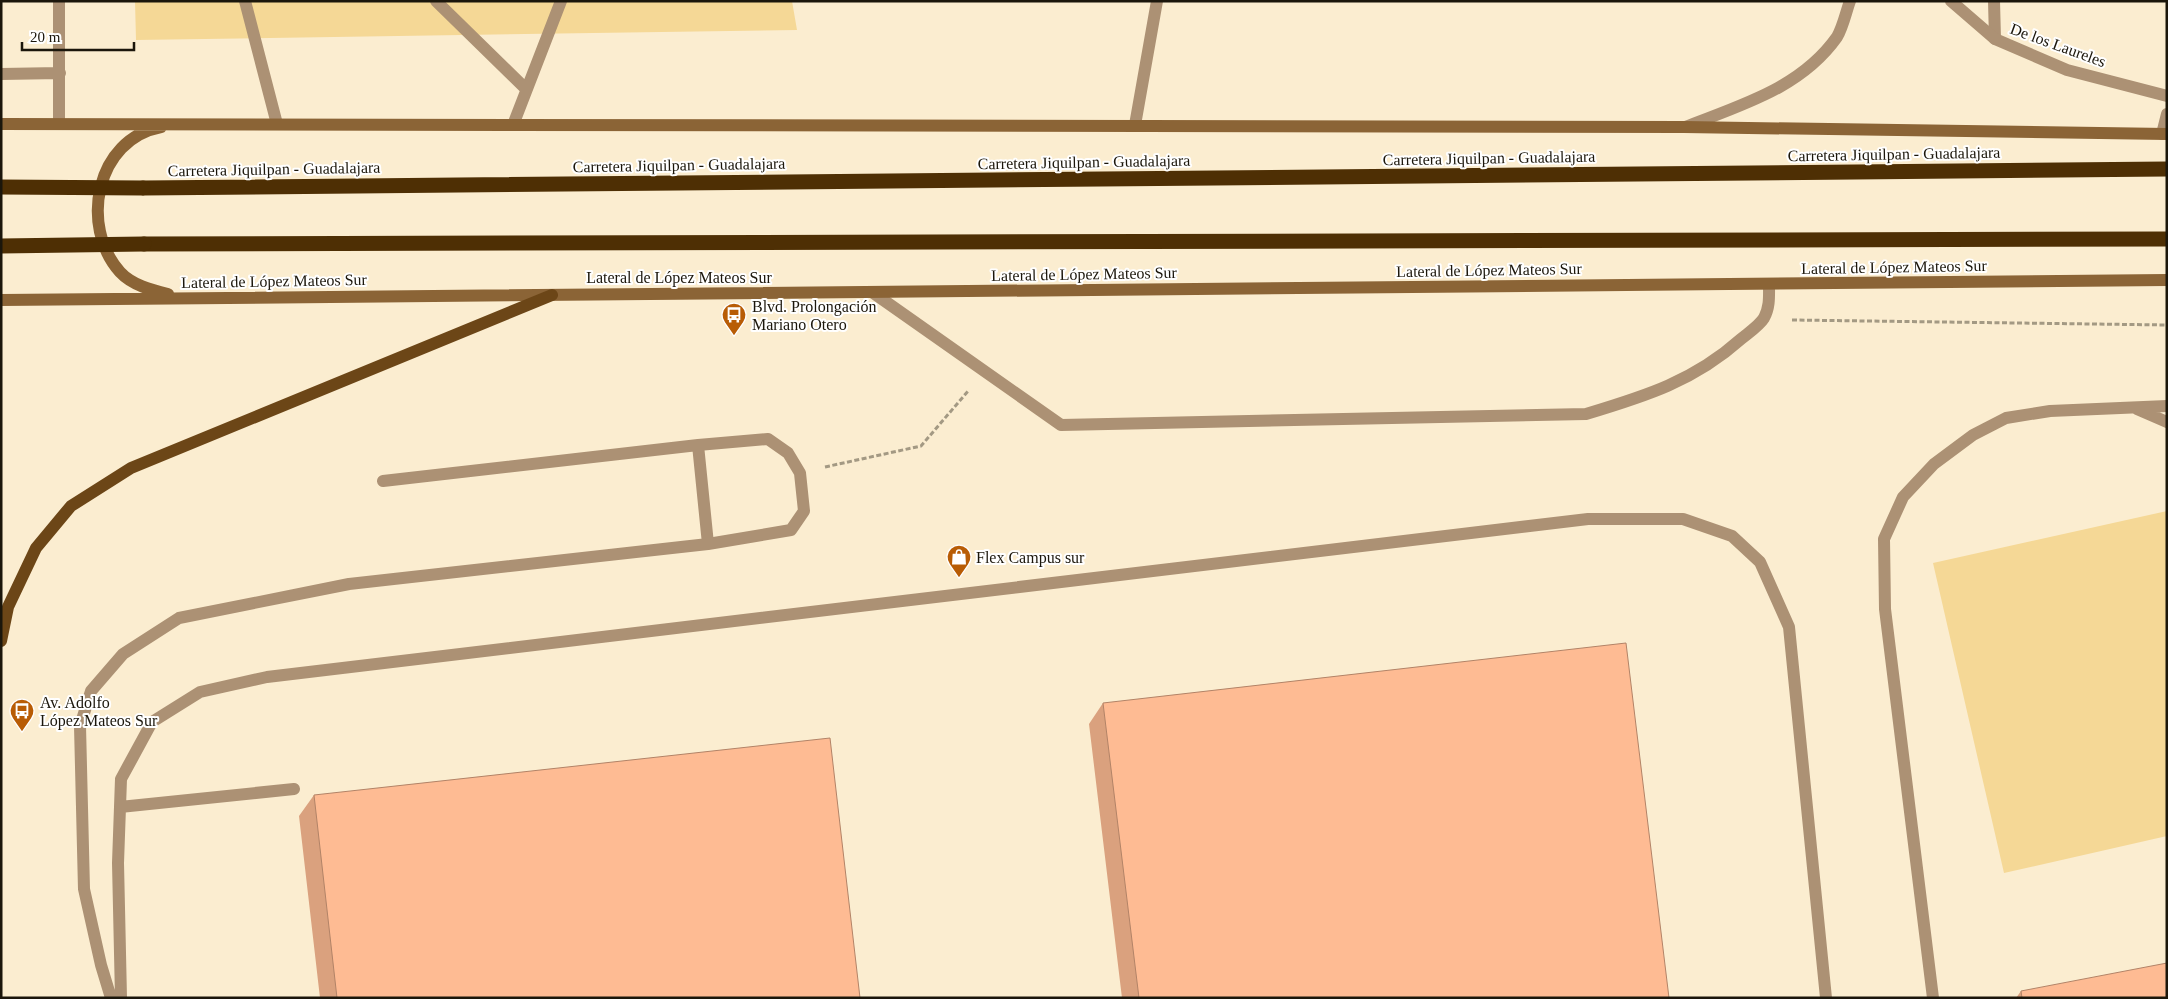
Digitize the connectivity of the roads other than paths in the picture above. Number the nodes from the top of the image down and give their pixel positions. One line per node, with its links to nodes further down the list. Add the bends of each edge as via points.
1 (59, 1): 10 (street)
2 (245, 1): 18 (street)
3 (436, 1): 12 (street)
4 (560, 1): 12 (street)
5 (1157, 1): 20 (street)
6 (1850, 1): 21 (street, via 1838,36 1810,67 1777,90)
7 (1951, 1): 9 (street, De los Laureles)
8 (1994, 1): 9 (street)
9 (1995, 39): 13 (street, De los Laureles, via 2067,70)
10 (60, 73): 11 (street); 15 (street)
11 (1, 74)
12 (526, 89): 19 (street)
13 (2167, 96)
14 (2167, 114): 22 (street)
15 (59, 123): 16 (street); 17 (street)
16 (1, 124)
17 (181, 124): 18 (street); 31 (street, via 153,129 128,144 115,158 98,192 96,221 104,249 121,273 144,288)
18 (276, 124): 19 (street)
19 (513, 125): 20 (street)
20 (1135, 125): 21 (street)
21 (1684, 127): 22 (street)
22 (2164, 134)
23 (2167, 169): 24 (highway, Carretera Jiquilpan - Guadalajara, bridge)
24 (1, 188)
25 (2167, 239): 26 (highway, bridge)
26 (1, 246)
27 (2167, 280): 28 (street, Lateral de López Mateos Sur)
28 (1769, 284): 29 (street, Lateral de López Mateos Sur); 29 (street, via 1769,303 1763,319 1721,358 1687,378 1642,397 1586,414 1061,425)
29 (872, 292): 30 (street, Lateral de López Mateos Sur)
30 (552, 295): 31 (street, Lateral de López Mateos Sur); 39 (main road, via 131,468 78,501 36,548 8,606)
31 (200, 298): 32 (street, Lateral de López Mateos Sur)
32 (1, 300)
33 (2167, 406): 34 (street)
34 (2134, 408): 35 (street); 45 (street, via 2050,411 2006,418 1973,435 1934,464 1903,496 1884,539 1885,609)
35 (2167, 422)
36 (698, 445): 37 (street); 38 (street); 38 (street, via 768,439 788,452 800,473 804,510 791,530)
37 (383, 481)
38 (708, 544): 42 (street, via 350,584 179,618 123,654 91,691 80,726 84,889)
39 (1, 641)
40 (294, 789): 41 (street)
41 (120, 806): 43 (street); 44 (street, via 121,779 152,722 200,692 267,676 1588,520 1683,519 1732,536 1760,562 1790,628)
42 (112, 998)
43 (121, 998)
44 (1826, 998)
45 (1933, 998)

